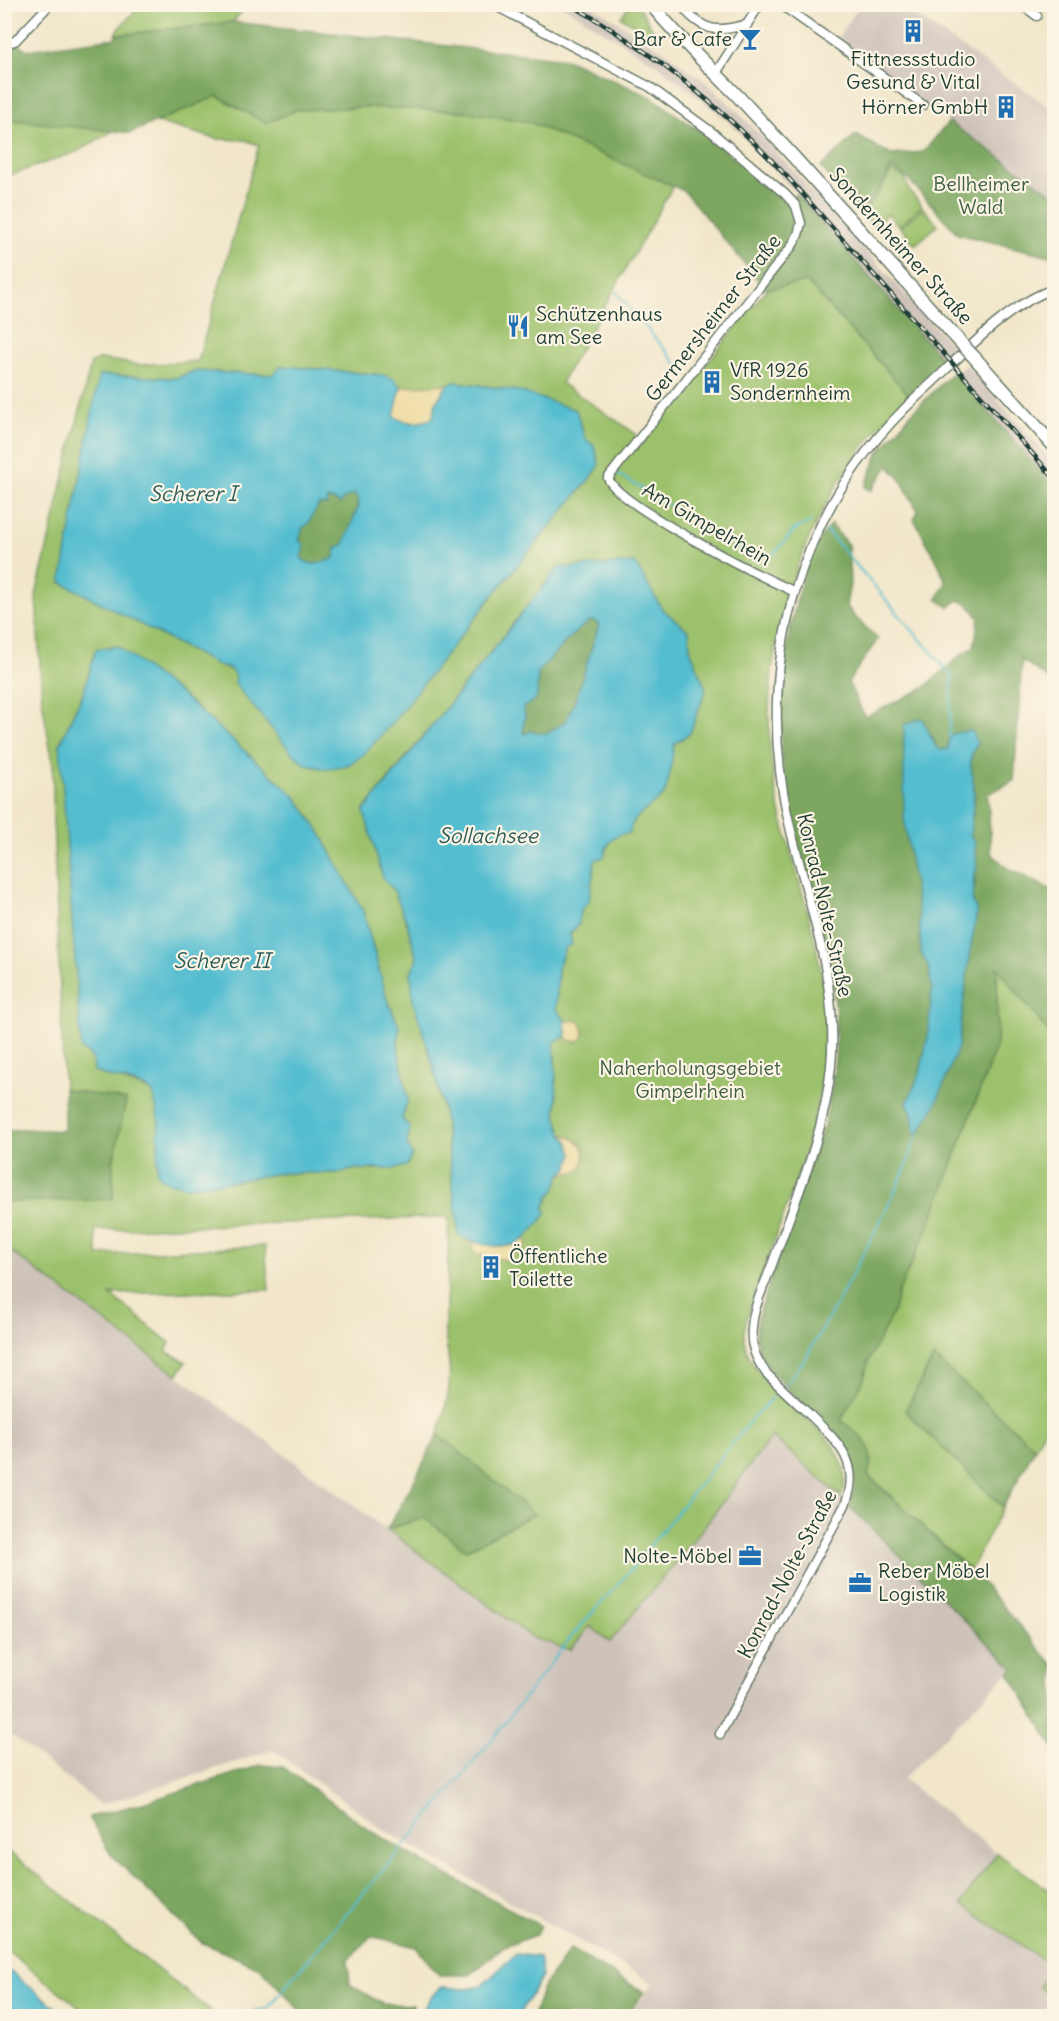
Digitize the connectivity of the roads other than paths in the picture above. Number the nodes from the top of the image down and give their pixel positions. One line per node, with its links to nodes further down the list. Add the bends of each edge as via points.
1 (50, 4): 10 (street, via 15,41)
2 (492, 4): 15 (street, Germersheimer Straße, via 650,87 786,194 801,220 792,246)
3 (651, 4): 11 (main road, Sondernheimer Straße, via 682,42)
4 (682, 4): 9 (street, via 690,16 713,29)
5 (760, 4): 9 (street)
6 (780, 4): 12 (street)
7 (1024, 5): 8 (street)
8 (1037, 16)
9 (747, 25): 11 (street)
10 (4, 44)
11 (716, 73): 14 (main road, Sondernheimer Straße, bridge)
12 (923, 105)
13 (1054, 289): 16 (street, Konrad-Nolte-Straße, via 1020,305 990,329 908,405 874,443 826,515)
14 (1054, 446)
15 (608, 478): 16 (street, Am Gimpelrhein, via 613,487 670,527)
16 (795, 592): 17 (street, Konrad-Nolte-Straße, via 779,665 778,754 784,799 828,979 833,1046 816,1141 752,1324 751,1341 758,1362 774,1381 842,1448 850,1467 849,1494)
17 (720, 1734)

